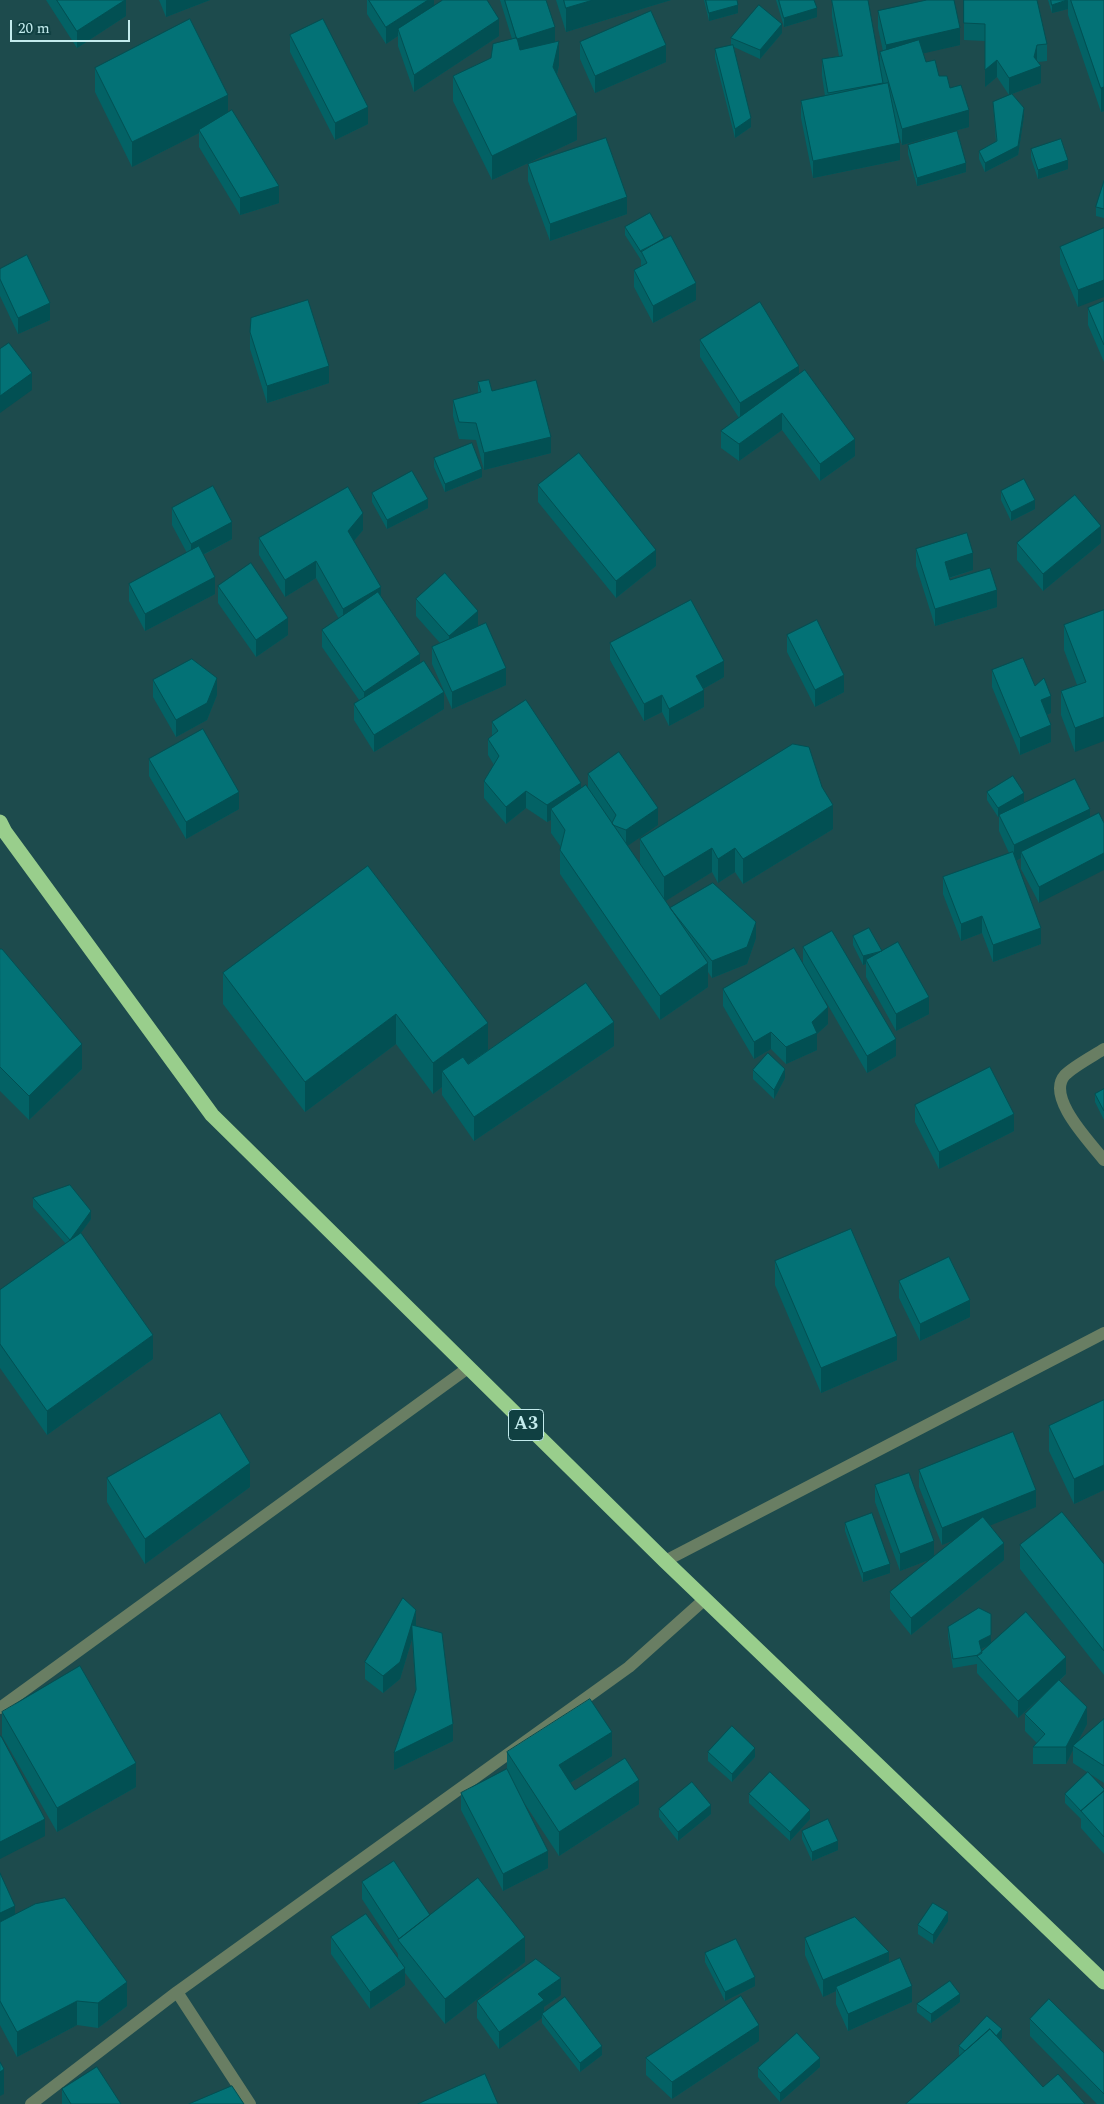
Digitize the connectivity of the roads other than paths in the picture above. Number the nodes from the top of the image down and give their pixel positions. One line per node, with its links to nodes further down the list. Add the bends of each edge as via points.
1 (2, 830): 5 (highway, A3, via 212,1115)
2 (1104, 1049): 3 (street, via 1064,1075 1060,1088 1065,1110)
3 (1104, 1160)
4 (1104, 1334): 6 (street)
5 (468, 1368): 6 (highway, A3); 8 (street)
6 (665, 1561): 7 (highway, A3)
7 (705, 1599): 9 (highway, A3); 10 (street, via 629,1667)
8 (0, 1708)
9 (1104, 1982)
10 (177, 1992): 11 (street); 12 (street)
11 (31, 2104)
12 (250, 2104)

